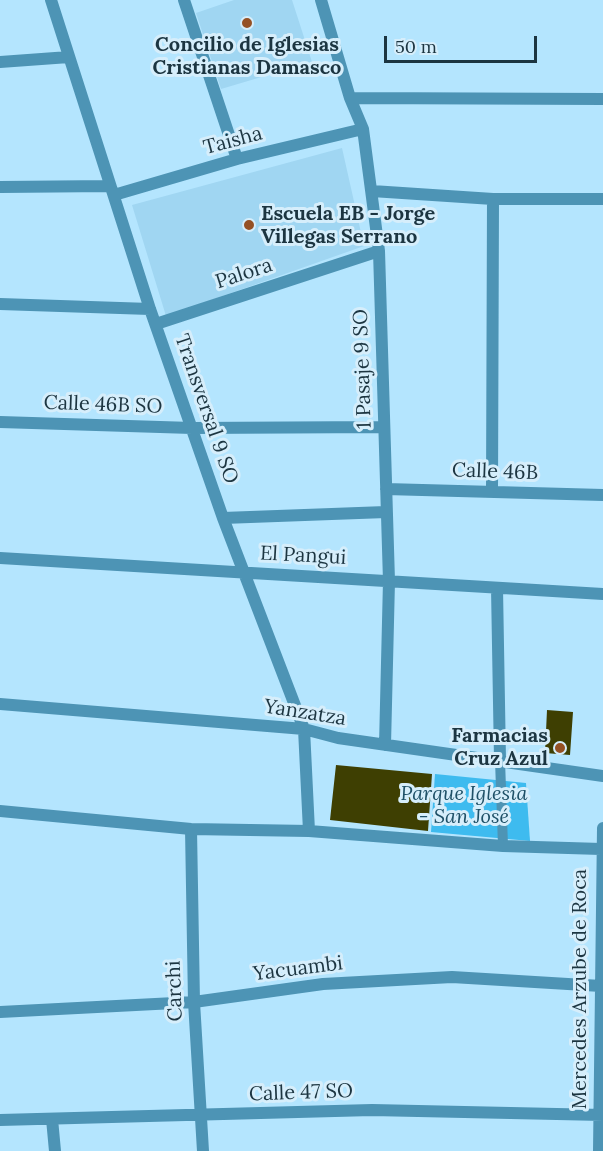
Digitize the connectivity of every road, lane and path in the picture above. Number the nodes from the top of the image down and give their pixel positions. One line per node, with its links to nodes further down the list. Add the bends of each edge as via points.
1 (51, 0): 4 (street, Transversal 9 SO)
2 (184, 0): 9 (street)
3 (321, 0): 6 (street, 1 Pasaje 9 SO)
4 (69, 57): 5 (street); 11 (street, Transversal 9 SO)
5 (0, 62)
6 (350, 98): 7 (street); 8 (street, 1 Pasaje 9 SO)
7 (603, 99)
8 (363, 129): 9 (street, Taisha); 12 (street, 1 Pasaje 9 SO)
9 (237, 159): 11 (street, Taisha)
10 (0, 187): 11 (street, Taisha)
11 (112, 191): 17 (street, Transversal 9 SO)
12 (372, 191): 13 (street); 15 (street, 1 Pasaje 9 SO)
13 (493, 199): 14 (street); 23 (street)
14 (603, 199)
15 (379, 251): 18 (street, Palora); 20 (street, 1 Pasaje 9 SO)
16 (0, 304): 17 (street)
17 (150, 309): 18 (street, Transversal 9 SO)
18 (156, 324): 21 (street, Transversal 9 SO)
19 (0, 422): 21 (street, Calle 46B SO)
20 (384, 427): 21 (street, Calle 46B SO); 22 (street, 1 Pasaje 9 SO)
21 (192, 428): 26 (street, Transversal 9 SO)
22 (386, 489): 23 (street, Calle 46B); 25 (street, 1 Pasaje 9 SO)
23 (492, 492): 24 (street, Calle 46B)
24 (603, 495)
25 (386, 512): 26 (street); 29 (street, 1 Pasaje 9 SO)
26 (223, 518): 28 (street, Transversal 9 SO)
27 (0, 558): 28 (street, El Pangui)
28 (244, 573): 29 (street, El Pangui); 33 (street, Transversal 9 SO)
29 (389, 581): 30 (street, El Pangui); 34 (street, 1 Pasaje 9 SO)
30 (497, 588): 31 (street, El Pangui); 35 (street)
31 (603, 594)
32 (0, 704): 33 (street, Yanzatza)
33 (304, 729): 34 (street, Yanzatza); 40 (street, Transversal 9 SO)
34 (385, 745): 35 (street, Yanzatza)
35 (500, 760): 36 (street, Yanzatza); 41 (lane)
36 (603, 776)
37 (0, 811): 39 (street)
38 (603, 828): 42 (street, Mercedes Arzube de Roca)
39 (191, 829): 40 (street); 44 (street, Carchi)
40 (309, 831): 41 (street)
41 (503, 846): 42 (street)
42 (601, 849): 43 (street, Mercedes Arzube de Roca)
43 (601, 986): 44 (street, Yacuambi, via 452,977 323,984); 47 (street, Mercedes Arzube de Roca)
44 (195, 1002): 45 (street, Yacuambi); 46 (street, Carchi)
45 (0, 1012)
46 (200, 1115): 47 (street, Calle 47 SO, via 372,1110); 48 (street, Calle 47 SO); 51 (street, Carchi)
47 (601, 1115): 52 (street, Mercedes Arzube de Roca)
48 (52, 1119): 49 (street, Calle 47 SO); 50 (street)
49 (0, 1120)
50 (55, 1151)
51 (203, 1151)
52 (598, 1151)

